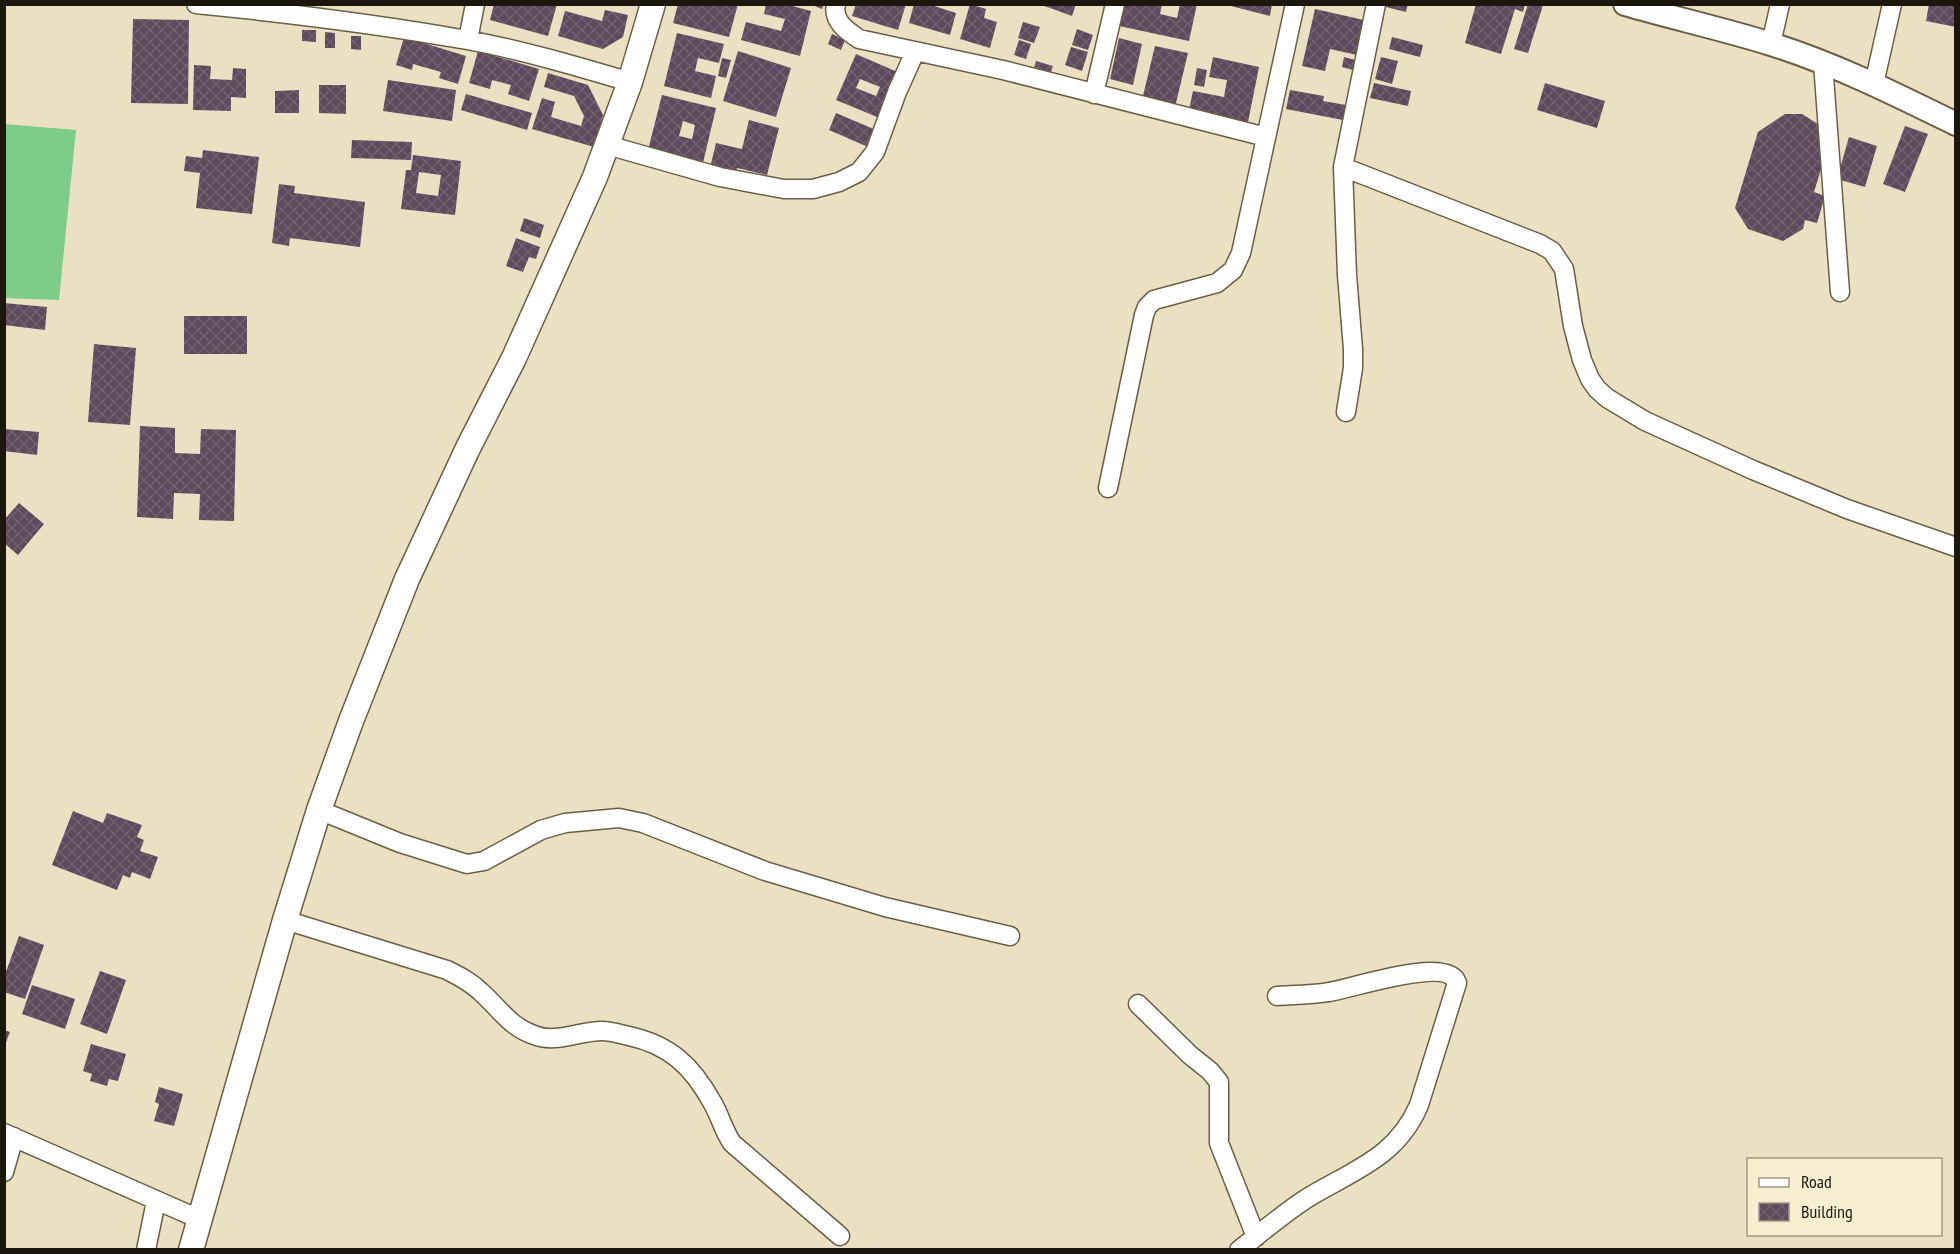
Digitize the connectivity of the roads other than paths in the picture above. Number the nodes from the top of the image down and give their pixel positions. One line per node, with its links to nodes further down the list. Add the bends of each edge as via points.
1 (196, 4): 11 (street, via 282,12)
2 (475, 4): 11 (street)
3 (653, 4): 15 (main road)
4 (836, 4): 13 (street, via 842,29 859,39)
5 (1114, 4): 17 (street)
6 (1295, 4): 19 (street)
7 (1376, 4): 21 (street)
8 (1625, 4): 12 (street)
9 (1780, 4): 12 (street)
10 (1892, 4): 16 (street)
11 (468, 40): 15 (street)
12 (1771, 44): 14 (street)
13 (915, 52): 17 (street); 20 (street, via 875,152 859,172 839,182 813,189 784,189 720,177)
14 (1823, 63): 16 (street); 22 (street)
15 (630, 82): 20 (main road)
16 (1874, 84): 18 (street)
17 (1094, 94): 19 (street)
18 (1956, 124)
19 (1266, 137): 24 (street, via 1241,253 1233,270 1217,283 1154,300 1147,307)
20 (607, 146): 26 (main road, via 514,358 407,579)
21 (1343, 167): 23 (street, via 1353,349); 25 (street, via 1552,251 1564,269 1582,360 1590,380 1607,398 1645,421 1753,470 1857,513)
22 (1840, 292)
23 (1346, 412)
24 (1108, 488)
25 (1956, 547)
26 (319, 810): 27 (main road); 28 (street, via 400,843 467,864 484,861 541,830 565,823 620,818 643,823 765,872 885,907)
27 (285, 920): 34 (main road); 35 (street, via 447,970 469,981 519,1029 536,1036 551,1039 606,1031 670,1051 695,1074 732,1143)
28 (1010, 936)
29 (1277, 996): 36 (street, via 1328,992 1417,972 1449,974 1457,983 1411,1124 1397,1141 1358,1171 1309,1197)
30 (1138, 1004): 36 (street, via 1219,1082 1219,1143)
31 (9, 1135): 32 (street); 33 (street)
32 (4, 1172)
33 (156, 1201): 34 (street); 37 (street)
34 (199, 1219): 38 (main road)
35 (840, 1236)
36 (1256, 1237): 39 (street)
37 (146, 1250)
38 (191, 1250)
39 (1239, 1250)

